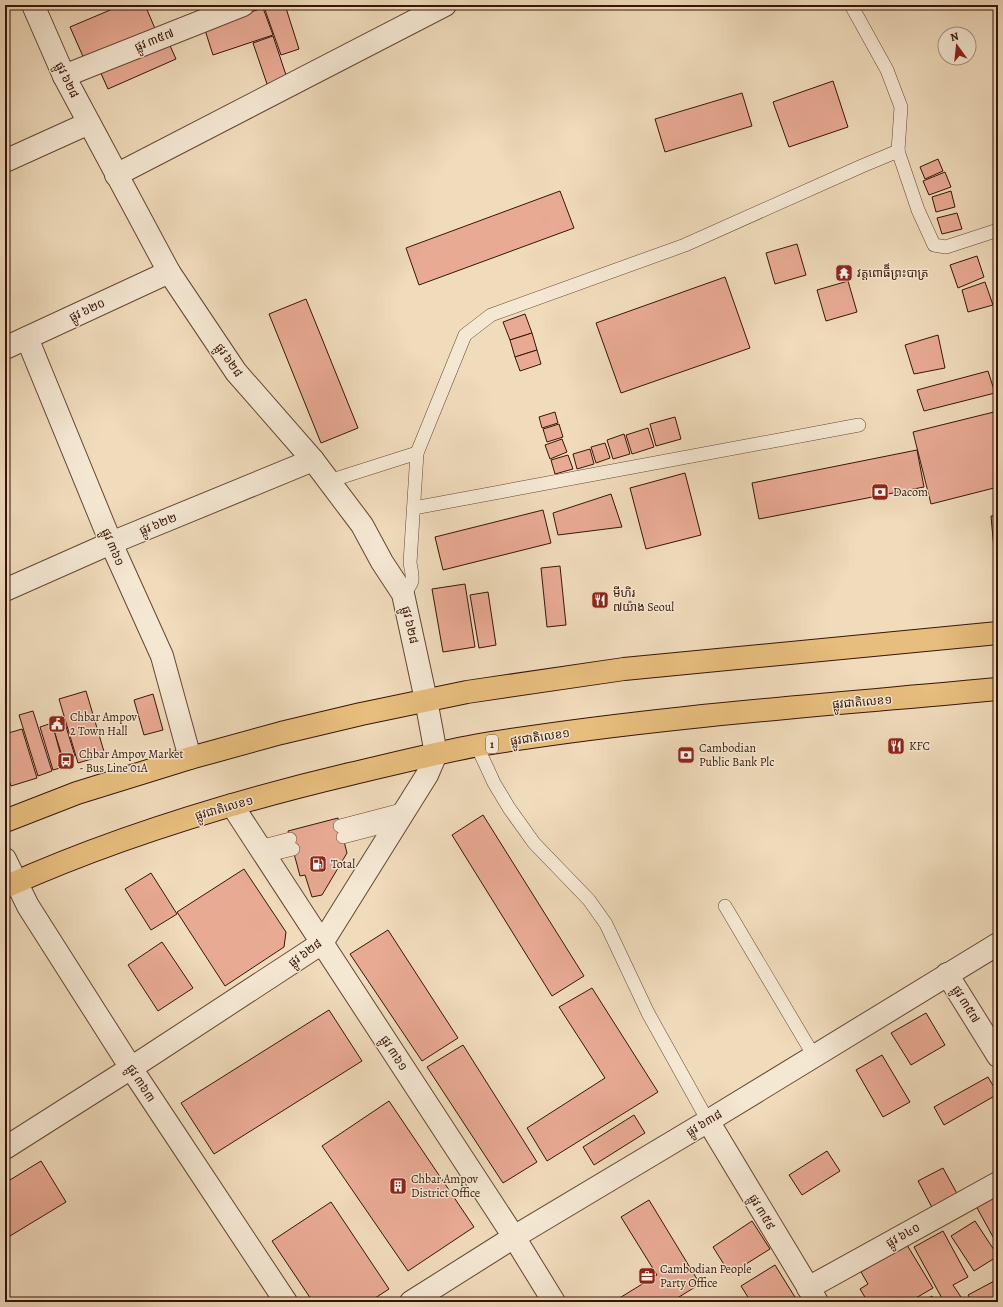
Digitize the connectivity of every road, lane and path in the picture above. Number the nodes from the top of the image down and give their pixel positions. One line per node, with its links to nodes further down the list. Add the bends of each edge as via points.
1 (33, 5): 5 (street, ផ្លូវ ៦២៨)
2 (243, 5): 5 (street, ផ្លូវ ៣៥៧)
3 (445, 5): 9 (street)
4 (851, 5): 7 (lane, via 887,70 901,107)
5 (64, 76): 6 (street, ផ្លូវ ៦២៨)
6 (89, 123): 8 (street); 9 (street, ផ្លូវ ៦២៨)
7 (898, 151): 10 (lane, via 918,210 934,244 946,247); 15 (lane, via 685,245 492,315 465,335)
8 (5, 161)
9 (116, 175): 11 (street, ផ្លូវ ៦២៨)
10 (998, 230)
11 (169, 272): 12 (street, ផ្លូវ ៦២០); 16 (street, ផ្លូវ ៦២៨, via 236,372)
12 (27, 338): 13 (street, ផ្លូវ ៦២០); 19 (street, ផ្លូវ ៣៦១)
13 (5, 348)
14 (859, 425): 18 (lane)
15 (417, 453): 17 (lane); 18 (lane)
16 (313, 460): 17 (street, ផ្លូវ ៦២៨); 19 (street, ផ្លូវ ៦២២)
17 (329, 481): 21 (street, ផ្លូវ ៦២៨, via 362,525)
18 (414, 508): 21 (lane, via 410,563 413,578)
19 (111, 543): 20 (street, ផ្លូវ ៦២២); 27 (street, ផ្លូវ ៣៦១, via 162,656)
20 (5, 590)
21 (403, 594): 24 (street, ផ្លូវ ៦២៨)
22 (998, 633): 24 (highway, via 624,669)
23 (998, 689): 25 (highway, ផ្លូវជាតិលេខ១ / 1, via 634,723)
24 (426, 700): 26 (street, ផ្លូវ ៦២៨); 27 (highway, via 281,733)
25 (477, 746): 26 (highway, ផ្លូវជាតិលេខ១ / 1); 43 (lane, via 494,783 534,843 589,900 606,924 648,1013)
26 (436, 754): 28 (highway, ផ្លូវជាតិលេខ១ / 1, via 303,785); 29 (street, ផ្លូវ ៦២៨, via 427,775)
27 (190, 758): 30 (highway, via 77,793)
28 (232, 805): 33 (street, ផ្លូវ ៣៦១); 35 (highway, ផ្លូវជាតិលេខ១ / 1, via 151,829)
29 (401, 816): 31 (lane); 37 (street, ផ្លូវ ៦២៨)
30 (5, 821)
31 (341, 832)
32 (292, 844): 33 (lane)
33 (262, 852): 37 (street, ផ្លូវ ៣៦១)
34 (5, 859): 35 (street, ផ្លូវ ៣៦៣)
35 (10, 884): 42 (street, ផ្លូវ ៣៦៣, via 28,906)
36 (725, 906): 40 (lane)
37 (322, 943): 42 (street, ផ្លូវ ៦២៨); 46 (street, ផ្លូវ ៣៦១)
38 (998, 944): 39 (street, ផ្លូវ ៦៣៨)
39 (947, 974): 40 (street, ផ្លូវ ៦៣៨); 41 (street, ផ្លូវ ៣៥៧)
40 (814, 1056): 43 (street, ផ្លូវ ៦៣៨)
41 (998, 1056)
42 (131, 1068): 44 (street, ផ្លូវ ៦២៨); 48 (street, ផ្លូវ ៣៦៣)
43 (708, 1121): 46 (street, ផ្លូវ ៦៣៨); 47 (street, ផ្លូវ ៣៥៩)
44 (5, 1148)
45 (998, 1183): 47 (street, ផ្លូវ ៦៤០)
46 (514, 1237): 49 (street, ផ្លូវ ៦៣៨); 50 (street, ផ្លូវ ៣៦១)
47 (812, 1295)
48 (286, 1302)
49 (411, 1302)
50 (554, 1302)

